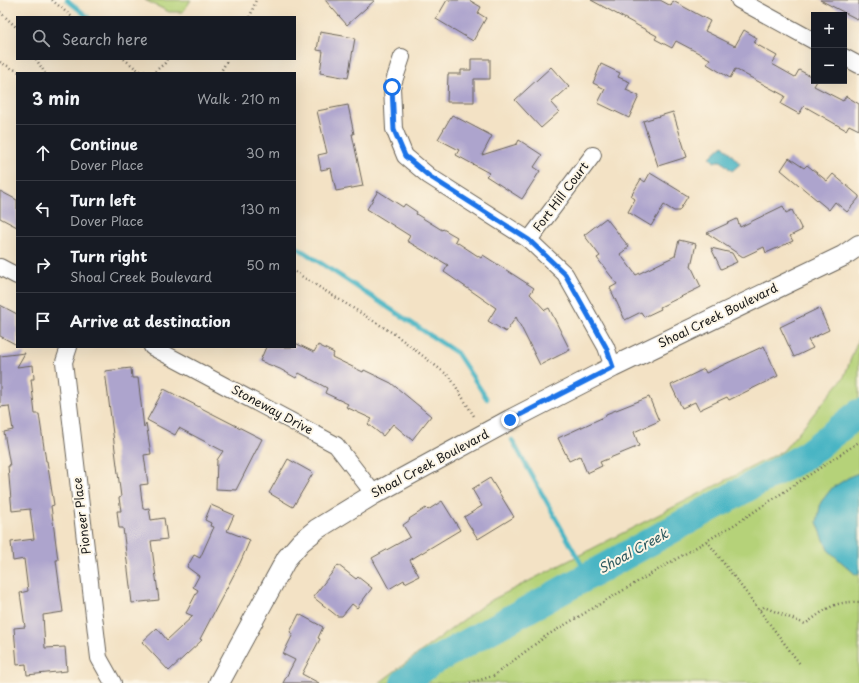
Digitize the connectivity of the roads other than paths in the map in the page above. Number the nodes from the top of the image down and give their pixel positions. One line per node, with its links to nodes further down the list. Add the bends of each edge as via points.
1 (739, 0): 2 (street)
2 (811, 39)
3 (402, 57): 7 (street, via 392,87 394,130 405,156 429,176)
4 (847, 59): 5 (street)
5 (859, 65)
6 (593, 155): 7 (street, Fort Hill Court)
7 (529, 240): 13 (street, via 565,274 606,347)
8 (859, 245): 13 (street, Shoal Creek Boulevard, via 843,256)
9 (0, 267): 10 (street)
10 (16, 275)
11 (69, 348): 15 (street, Pioneer Place, via 64,362 99,658)
12 (154, 348): 14 (street, Stoneway Drive, via 336,445)
13 (613, 367): 14 (street, Shoal Creek Boulevard)
14 (374, 494): 16 (street, Shoal Creek Boulevard, via 317,529 287,558)
15 (113, 683)
16 (219, 683)

